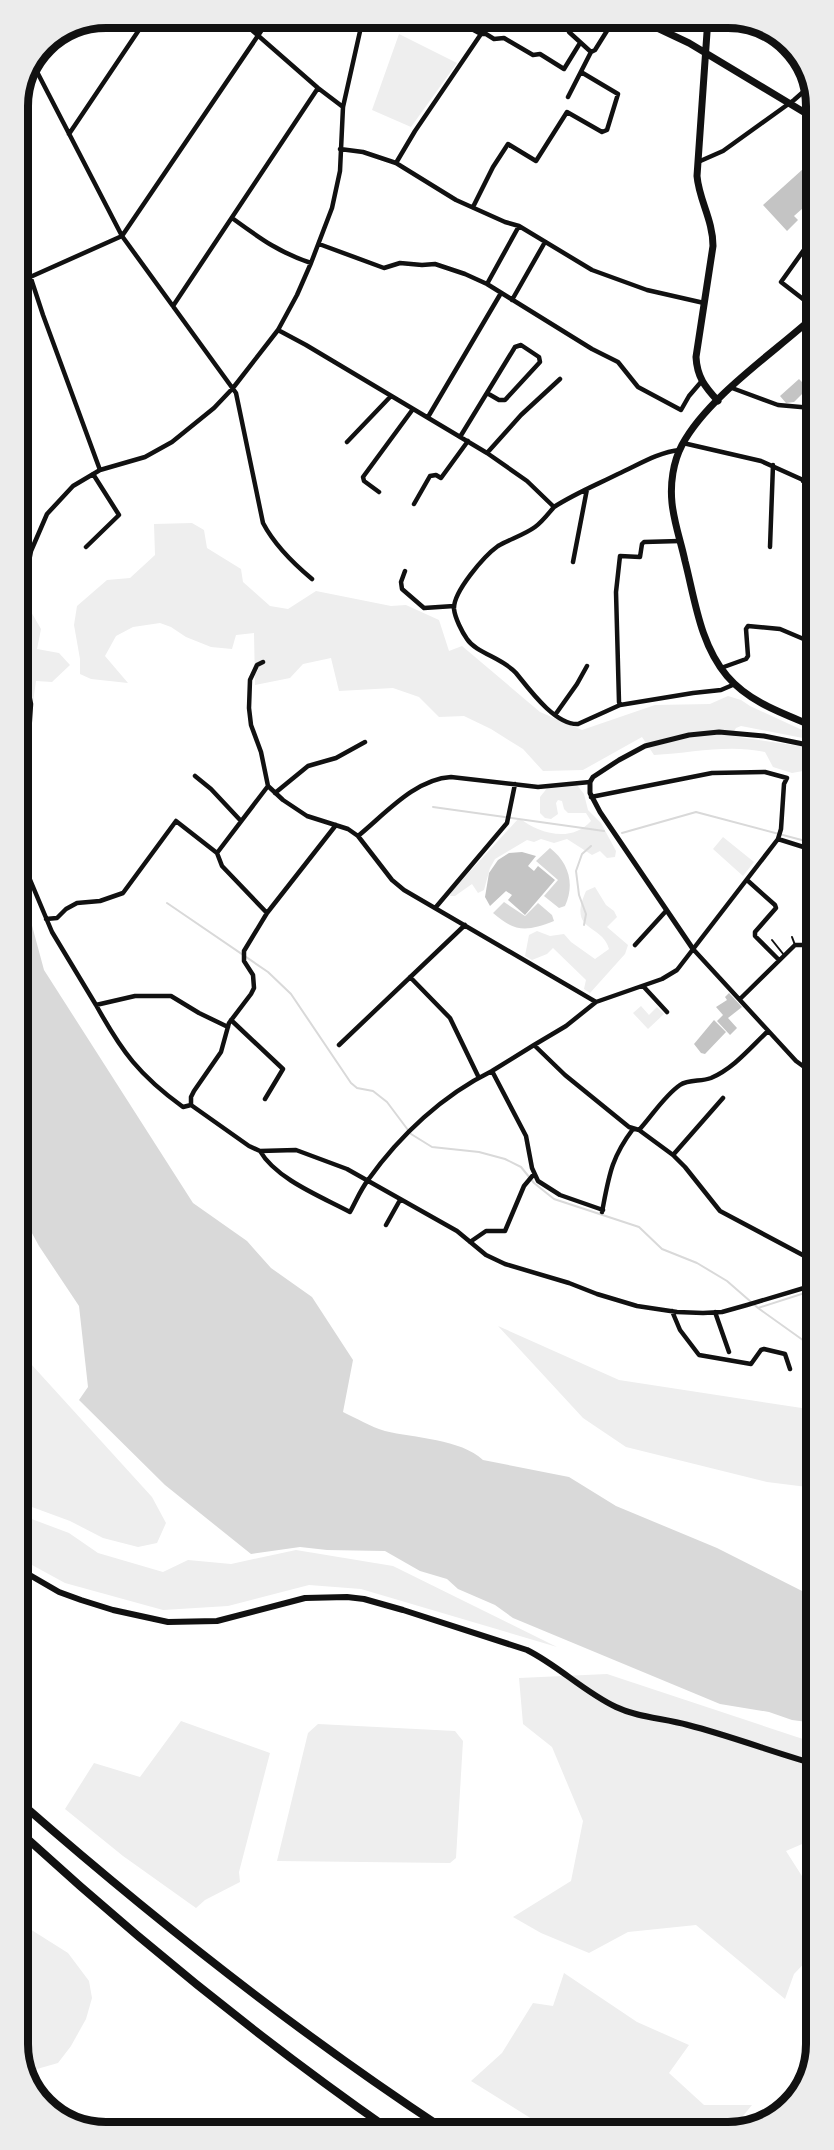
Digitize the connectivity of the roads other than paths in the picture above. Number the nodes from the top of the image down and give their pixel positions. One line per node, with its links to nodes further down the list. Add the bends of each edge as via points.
1 (140, 29): 23 (street)
2 (251, 29): 11 (street)
3 (263, 29): 11 (street)
4 (361, 29): 21 (street)
5 (472, 29): 10 (street)
6 (571, 29): 12 (street, via 569,32)
7 (608, 29): 13 (street)
8 (659, 29): 14 (main road)
9 (708, 29): 14 (main road)
10 (481, 34): 12 (street, via 504,38 564,69); 27 (street)
11 (259, 36): 17 (street); 32 (street)
12 (580, 43): 13 (street)
13 (591, 52): 16 (street)
14 (707, 54): 20 (main road); 26 (main road)
15 (37, 72): 23 (street)
16 (581, 72): 19 (street); 25 (street, via 618,94 607,130 602,132 567,112)
17 (318, 88): 21 (street); 30 (street)
18 (804, 91): 20 (street)
19 (568, 97)
20 (790, 104): 22 (main road); 26 (street, via 723,152)
21 (343, 107): 24 (street)
22 (806, 113)
23 (69, 134): 32 (street)
24 (340, 149): 27 (street); 34 (street, via 337,187)
25 (536, 161): 28 (street); 29 (street, via 508,144)
26 (697, 162): 44 (main road, via 698,188 713,235)
27 (396, 163): 29 (street)
28 (532, 169)
29 (473, 207): 31 (street)
30 (232, 218): 36 (street, via 286,255); 45 (street)
31 (519, 226): 33 (street); 40 (street)
32 (122, 236): 38 (street); 45 (street)
33 (545, 242): 42 (street); 44 (street, via 604,275)
34 (319, 244): 36 (street); 40 (street, via 384,268 400,263 438,264)
35 (806, 247): 43 (street, via 781,282)
36 (311, 263): 47 (street)
37 (29, 269): 38 (street)
38 (32, 277): 39 (street); 64 (street)
39 (29, 278)
40 (487, 284): 41 (street)
41 (501, 293): 42 (street); 57 (street)
42 (512, 300): 49 (street, via 618,362 638,387 681,410)
43 (806, 301)
44 (704, 303): 49 (main road, via 696,357)
45 (173, 306): 50 (street)
46 (806, 323): 51 (main road)
47 (278, 330): 50 (street); 53 (street)
48 (560, 380): 62 (street)
49 (702, 382): 54 (main road)
50 (233, 388): 64 (street, via 196,423 157,451); 79 (street, via 264,525)
51 (732, 388): 54 (main road); 55 (street, via 778,405)
52 (487, 393): 52 (street, via 517,346 540,358 505,400); 58 (street)
53 (391, 396): 56 (street); 60 (street)
54 (718, 401): 61 (main road)
55 (806, 407)
56 (413, 409): 57 (street); 70 (street, via 363,477)
57 (428, 417): 58 (street)
58 (460, 437): 59 (street)
59 (468, 441): 62 (street); 71 (street, via 441,478 430,476)
60 (347, 442)
61 (681, 446): 63 (street); 69 (street); 73 (main road, via 672,492)
62 (487, 453): 72 (street)
63 (773, 465): 67 (street); 75 (street)
64 (100, 470): 66 (street)
65 (806, 471): 67 (street)
66 (93, 474): 74 (street, via 119,515); 76 (street, via 73,486 47,514)
67 (803, 480): 68 (street)
68 (806, 481)
69 (587, 489): 72 (street); 77 (street)
70 (379, 492)
71 (414, 504)
72 (554, 507): 80 (street, via 536,527 498,546 482,559)
73 (680, 541): 84 (main road, via 701,627); 87 (street, via 644,542 640,557 620,556 616,592)
74 (86, 547)
75 (770, 547)
76 (29, 561)
77 (573, 561)
78 (405, 571): 80 (street, via 402,589 424,608)
79 (312, 579)
80 (454, 606): 88 (street, via 468,640 511,667)
81 (806, 640): 84 (street, via 780,629 748,626 748,656)
82 (263, 662): 96 (street, via 257,665 250,680 249,708)
83 (587, 666): 88 (street)
84 (721, 668): 85 (main road)
85 (735, 684): 87 (street, via 721,690); 89 (main road, via 759,702)
86 (29, 694): 90 (street)
87 (620, 705): 88 (street, via 578,724)
88 (555, 715)
89 (806, 723)
90 (29, 734)
91 (365, 742): 97 (street, via 336,758 308,766)
92 (806, 745): 94 (street, via 741,732 689,735 645,746)
93 (195, 776): 99 (street)
94 (590, 782): 95 (street, via 538,787); 98 (street)
95 (515, 784): 101 (street, via 451,777 431,780 418,786); 107 (street, via 507,823)
96 (268, 786): 97 (street); 99 (street)
97 (275, 793): 100 (street, via 307,816)
98 (591, 797): 102 (street, via 712,773 765,772 787,778); 108 (street)
99 (241, 821): 104 (street)
100 (336, 825): 101 (street); 109 (street)
101 (358, 836): 107 (street, via 392,880)
102 (778, 839): 103 (street); 106 (street)
103 (806, 848)
104 (217, 853): 109 (street, via 222,866); 110 (street, via 176,821 123,893 77,903 57,918)
105 (29, 875): 110 (street)
106 (747, 880): 117 (street); 119 (street, via 775,905 755,936)
107 (436, 907): 111 (street)
108 (666, 911): 114 (street); 117 (street)
109 (267, 913): 126 (street, via 244,951 254,988)
110 (46, 919): 124 (street)
111 (465, 925): 120 (street); 123 (street)
112 (792, 937): 115 (lane)
113 (772, 940): 118 (lane)
114 (634, 945)
115 (795, 945): 116 (street); 118 (street)
116 (806, 947)
117 (693, 949): 121 (street, via 677,970); 122 (street)
118 (784, 955): 119 (street)
119 (779, 960): 122 (street)
120 (410, 977): 129 (street); 133 (street, via 450,1018)
121 (643, 986): 123 (street); 125 (street)
122 (740, 999): 128 (street)
123 (596, 1002): 130 (street)
124 (96, 1005): 127 (street, via 135,996 171,996); 136 (street, via 116,1040 144,1076 183,1107)
125 (667, 1012)
126 (231, 1020): 127 (street); 135 (street, via 283,1069)
127 (228, 1027): 136 (street, via 221,1052 194,1091)
128 (768, 1031): 131 (street); 138 (street, via 719,1074 681,1084)
129 (339, 1045)
130 (534, 1045): 132 (street); 137 (street)
131 (806, 1068)
132 (492, 1071): 133 (street); 141 (street, via 526,1136)
133 (478, 1078): 142 (street, via 457,1090 414,1128)
134 (723, 1098): 140 (street)
135 (265, 1099)
136 (191, 1105): 139 (street)
137 (633, 1129): 138 (street); 141 (street, via 615,1155 603,1211 549,1189)
138 (639, 1130): 140 (street)
139 (260, 1151): 142 (street, via 296,1150); 142 (street, via 266,1161 296,1183 350,1212)
140 (673, 1155): 146 (street, via 720,1211)
141 (534, 1175): 145 (street, via 526,1182 506,1231 486,1231)
142 (367, 1180): 143 (street)
143 (400, 1200): 144 (street); 145 (street)
144 (386, 1225)
145 (470, 1242): 148 (street, via 505,1264 637,1306)
146 (806, 1258)
147 (806, 1288): 149 (street)
148 (672, 1311): 149 (street); 151 (street, via 680,1330 699,1355 751,1364 764,1349 785,1354)
149 (715, 1312): 150 (street)
150 (729, 1352)
151 (790, 1369)
152 (29, 1575): 153 (main road, via 59,1592 113,1611 168,1622 218,1621 305,1598 364,1599 528,1650 599,1697 632,1713 686,1724)
153 (806, 1761)
154 (29, 1810): 157 (highway, via 238,1982)
155 (29, 1840): 156 (highway, via 225,2007)
156 (379, 2121)
157 (432, 2122)

